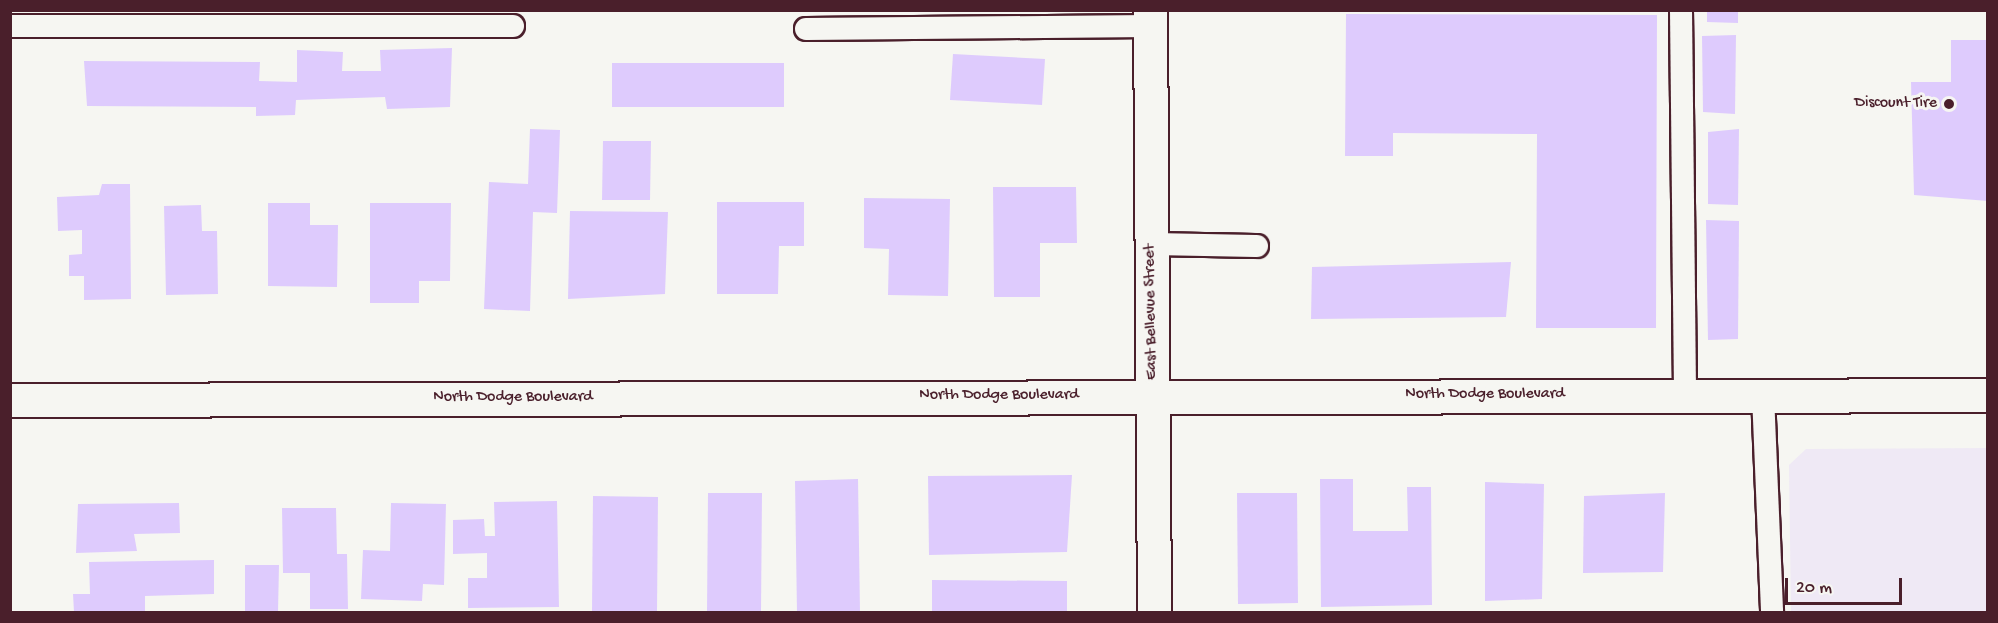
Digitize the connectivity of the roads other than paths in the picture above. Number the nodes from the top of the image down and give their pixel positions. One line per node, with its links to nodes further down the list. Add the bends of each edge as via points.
1 (1681, 10): 8 (lane)
2 (1150, 18): 5 (lane); 6 (street, East Bellevue Street)
3 (10, 26): 4 (lane)
4 (513, 26)
5 (806, 29)
6 (1152, 244): 7 (lane); 9 (street, East Bellevue Street)
7 (1257, 246)
8 (1685, 394): 9 (street, North Dodge Boulevard); 10 (street, North Dodge Boulevard)
9 (1153, 395): 12 (street, North Dodge Boulevard); 13 (street, East Bellevue Street)
10 (1763, 395): 11 (street, North Dodge Boulevard); 14 (lane)
11 (1988, 395)
12 (10, 400)
13 (1154, 612)
14 (1772, 612)

